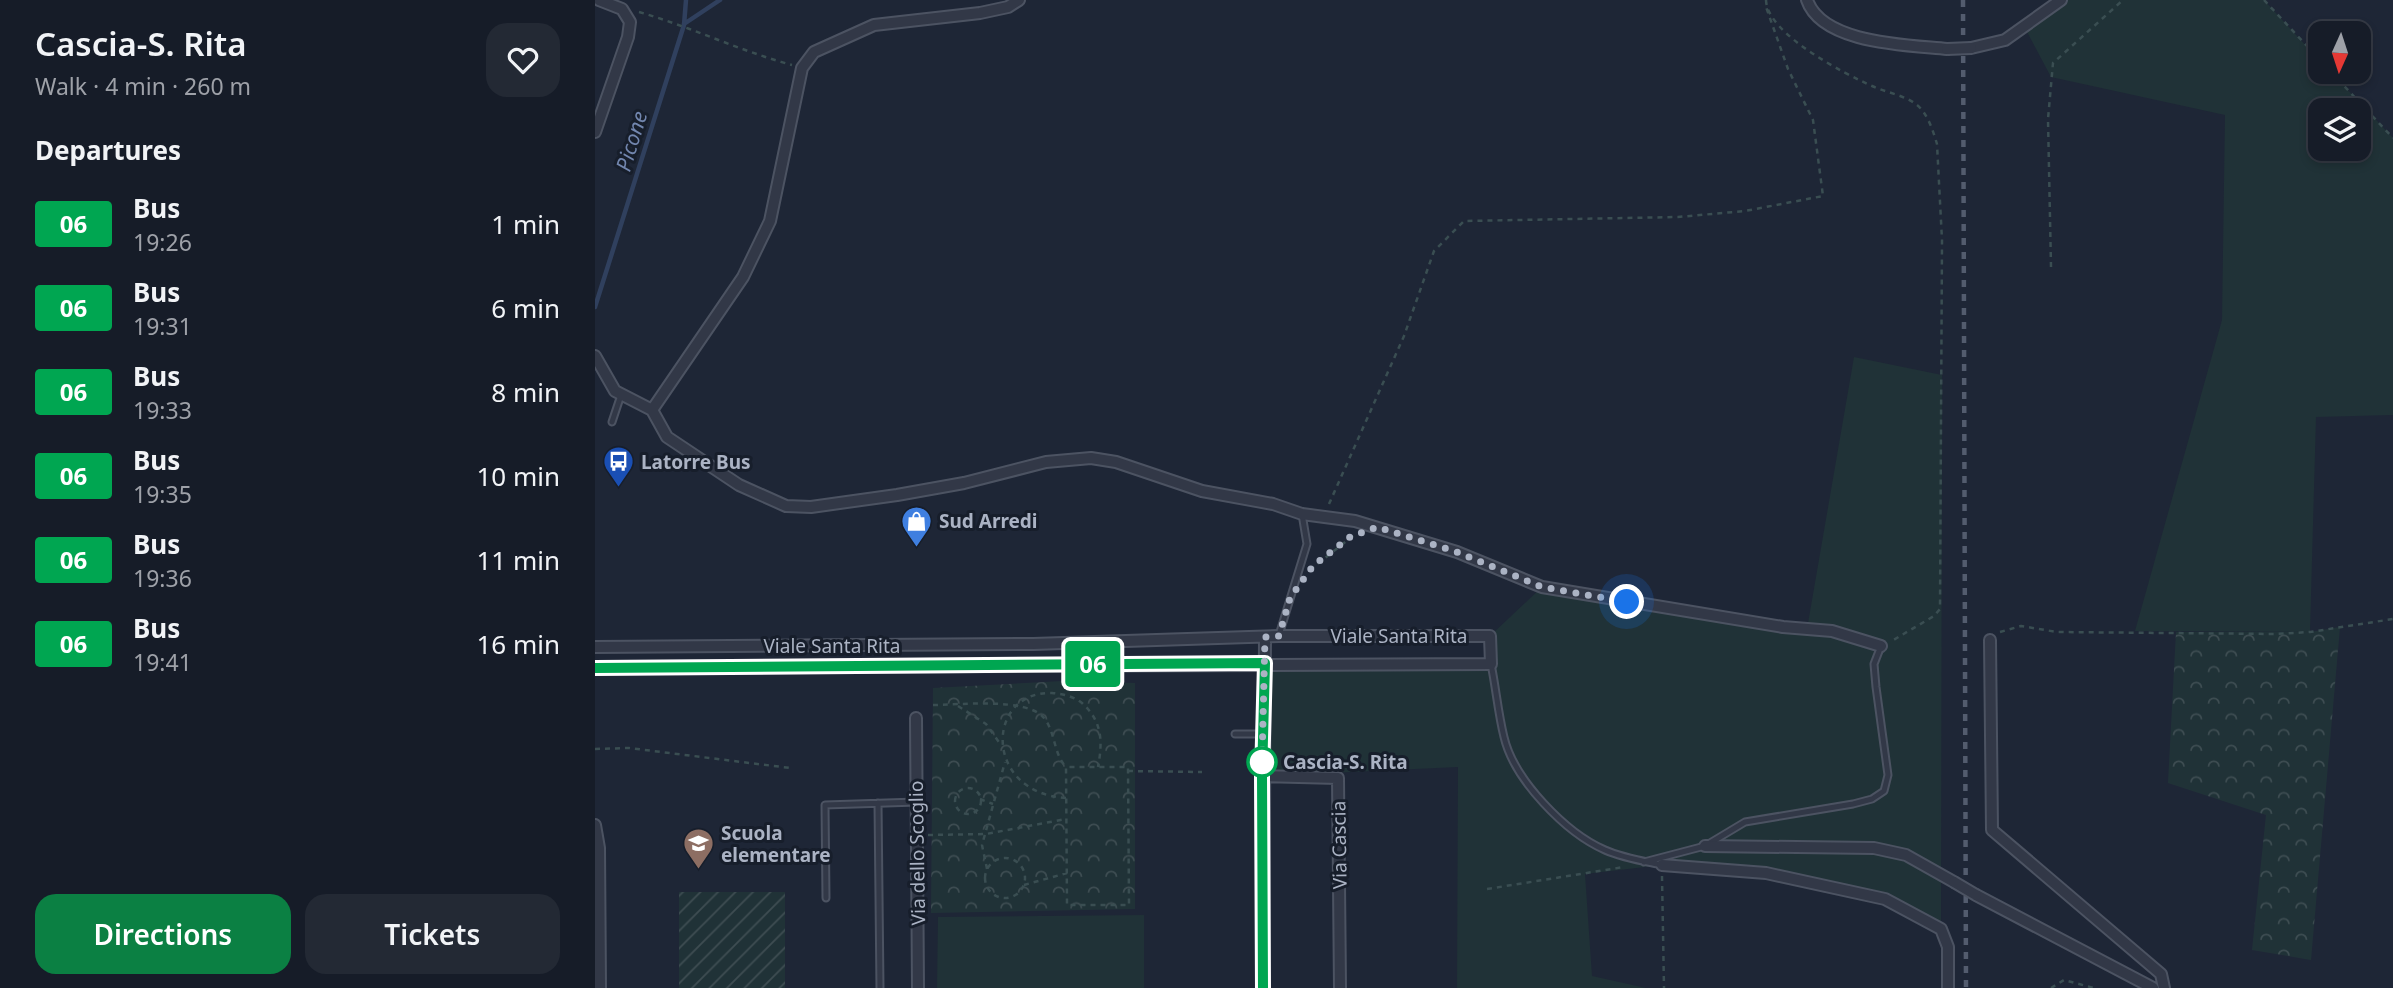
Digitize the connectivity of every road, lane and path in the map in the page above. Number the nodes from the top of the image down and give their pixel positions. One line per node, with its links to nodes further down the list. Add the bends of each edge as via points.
1 (599, 0): 9 (street)
2 (1019, 0): 11 (street, via 980,13 874,25 814,52)
3 (1766, 0): 8 (path)
4 (1807, 0): 5 (street, bridge, via 1810,10 1836,29 1877,42 1947,49 2004,40)
5 (2061, 0)
6 (2123, 0): 15 (path, via 2053,63 2048,119)
7 (2264, 0): 10 (path)
8 (1766, 7): 21 (path, via 1812,120 1823,196 1745,211 1678,217 1464,221 1434,251 1404,336); 29 (path, via 1810,53 1918,106 1937,144 1942,240 1940,609 1908,634)
9 (622, 9): 11 (path, via 684,24); 13 (street, via 630,22 628,37)
10 (2308, 47)
11 (802, 68): 18 (street, via 769,221 743,277)
12 (2342, 84): 14 (path)
13 (595, 132)
14 (2393, 138)
15 (2051, 267)
16 (595, 356): 17 (street, via 615,391)
17 (622, 394): 18 (street); 19 (lane)
18 (652, 410): 20 (street, via 667,437 739,485 786,506 897,495 1047,462 1091,458)
19 (613, 422)
20 (1302, 514): 21 (street); 25 (lane, via 1307,544)
21 (1323, 517): 22 (street)
22 (1377, 527): 23 (path, via 1350,537); 29 (street, via 1457,552 1542,587 1832,631)
23 (1305, 577)
24 (2393, 619): 27 (path, via 2275,634 2057,632 2021,626 1996,633)
25 (1279, 636): 26 (street, Viale Santa Rita); 32 (street, Viale Santa Rita, via 1490,636)
26 (1265, 637): 28 (street, Viale Santa Rita); 31 (street)
27 (1990, 640): 77 (street, via 1991,830 2161,974)
28 (1036, 644): 30 (street, Viale Santa Rita); 33 (street)
29 (1881, 646): 59 (lane, via 1874,664 1888,775 1884,791 1853,804 1745,822)
30 (595, 648)
31 (1265, 663): 32 (street, Viale Santa Rita); 33 (street, Viale Santa Rita); 40 (street)
32 (1491, 664): 60 (lane, via 1504,740 1522,775 1569,829 1604,849)
33 (1036, 665): 34 (street, Viale Santa Rita)
34 (595, 668)
35 (933, 705): 36 (path)
36 (955, 705): 37 (path); 41 (path, via 976,715)
37 (1018, 705): 41 (path, via 1004,728); 44 (path, via 1044,717 1057,757); 45 (path, via 1045,693 1077,699 1100,729)
38 (916, 718): 52 (street, Via dello Scoglio)
39 (1235, 734): 40 (lane)
40 (1263, 734): 49 (street)
41 (1001, 745): 43 (path)
42 (595, 748): 46 (path)
43 (1005, 762): 50 (path, via 1026,786 1045,796); 54 (path)
44 (1066, 767): 45 (path); 50 (path)
45 (1098, 767): 47 (path, via 1128,767)
46 (790, 768)
47 (1128, 771): 48 (path); 63 (path, via 1129,905 1067,905)
48 (1202, 772)
49 (1262, 776): 70 (street); 71 (street, Via Cascia, via 1338,778)
50 (1066, 798): 55 (path)
51 (981, 799): 51 (path, via 967,788 959,791 955,801 958,809 968,813 978,808); 54 (path)
52 (917, 802): 53 (lane); 69 (street, Via dello Scoglio)
53 (879, 803): 66 (lane, via 825,805); 68 (lane)
54 (993, 804): 57 (path)
55 (1066, 819): 57 (path); 63 (path)
56 (595, 826): 67 (street)
57 (986, 834): 58 (path); 62 (path, via 982,845)
58 (932, 835)
59 (1706, 846): 60 (lane); 76 (street, bridge, via 1874,848 1906,855)
60 (1644, 862): 61 (lane); 65 (path)
61 (1662, 865): 72 (path); 73 (street, via 1766,873 1885,899 1941,929 1948,947)
62 (987, 869): 64 (path, via 997,860 1016,861 1023,870); 64 (path, via 985,883 1000,897 1015,896)
63 (1067, 873): 64 (path)
64 (1024, 885)
65 (1487, 889)
66 (826, 898)
67 (600, 988)
68 (880, 988)
69 (918, 988)
70 (1263, 988)
71 (1339, 988)
72 (1664, 988)
73 (1948, 988)
74 (2051, 988): 75 (path, via 2064,980)
75 (2094, 988)
76 (2153, 988)
77 (2164, 988)

